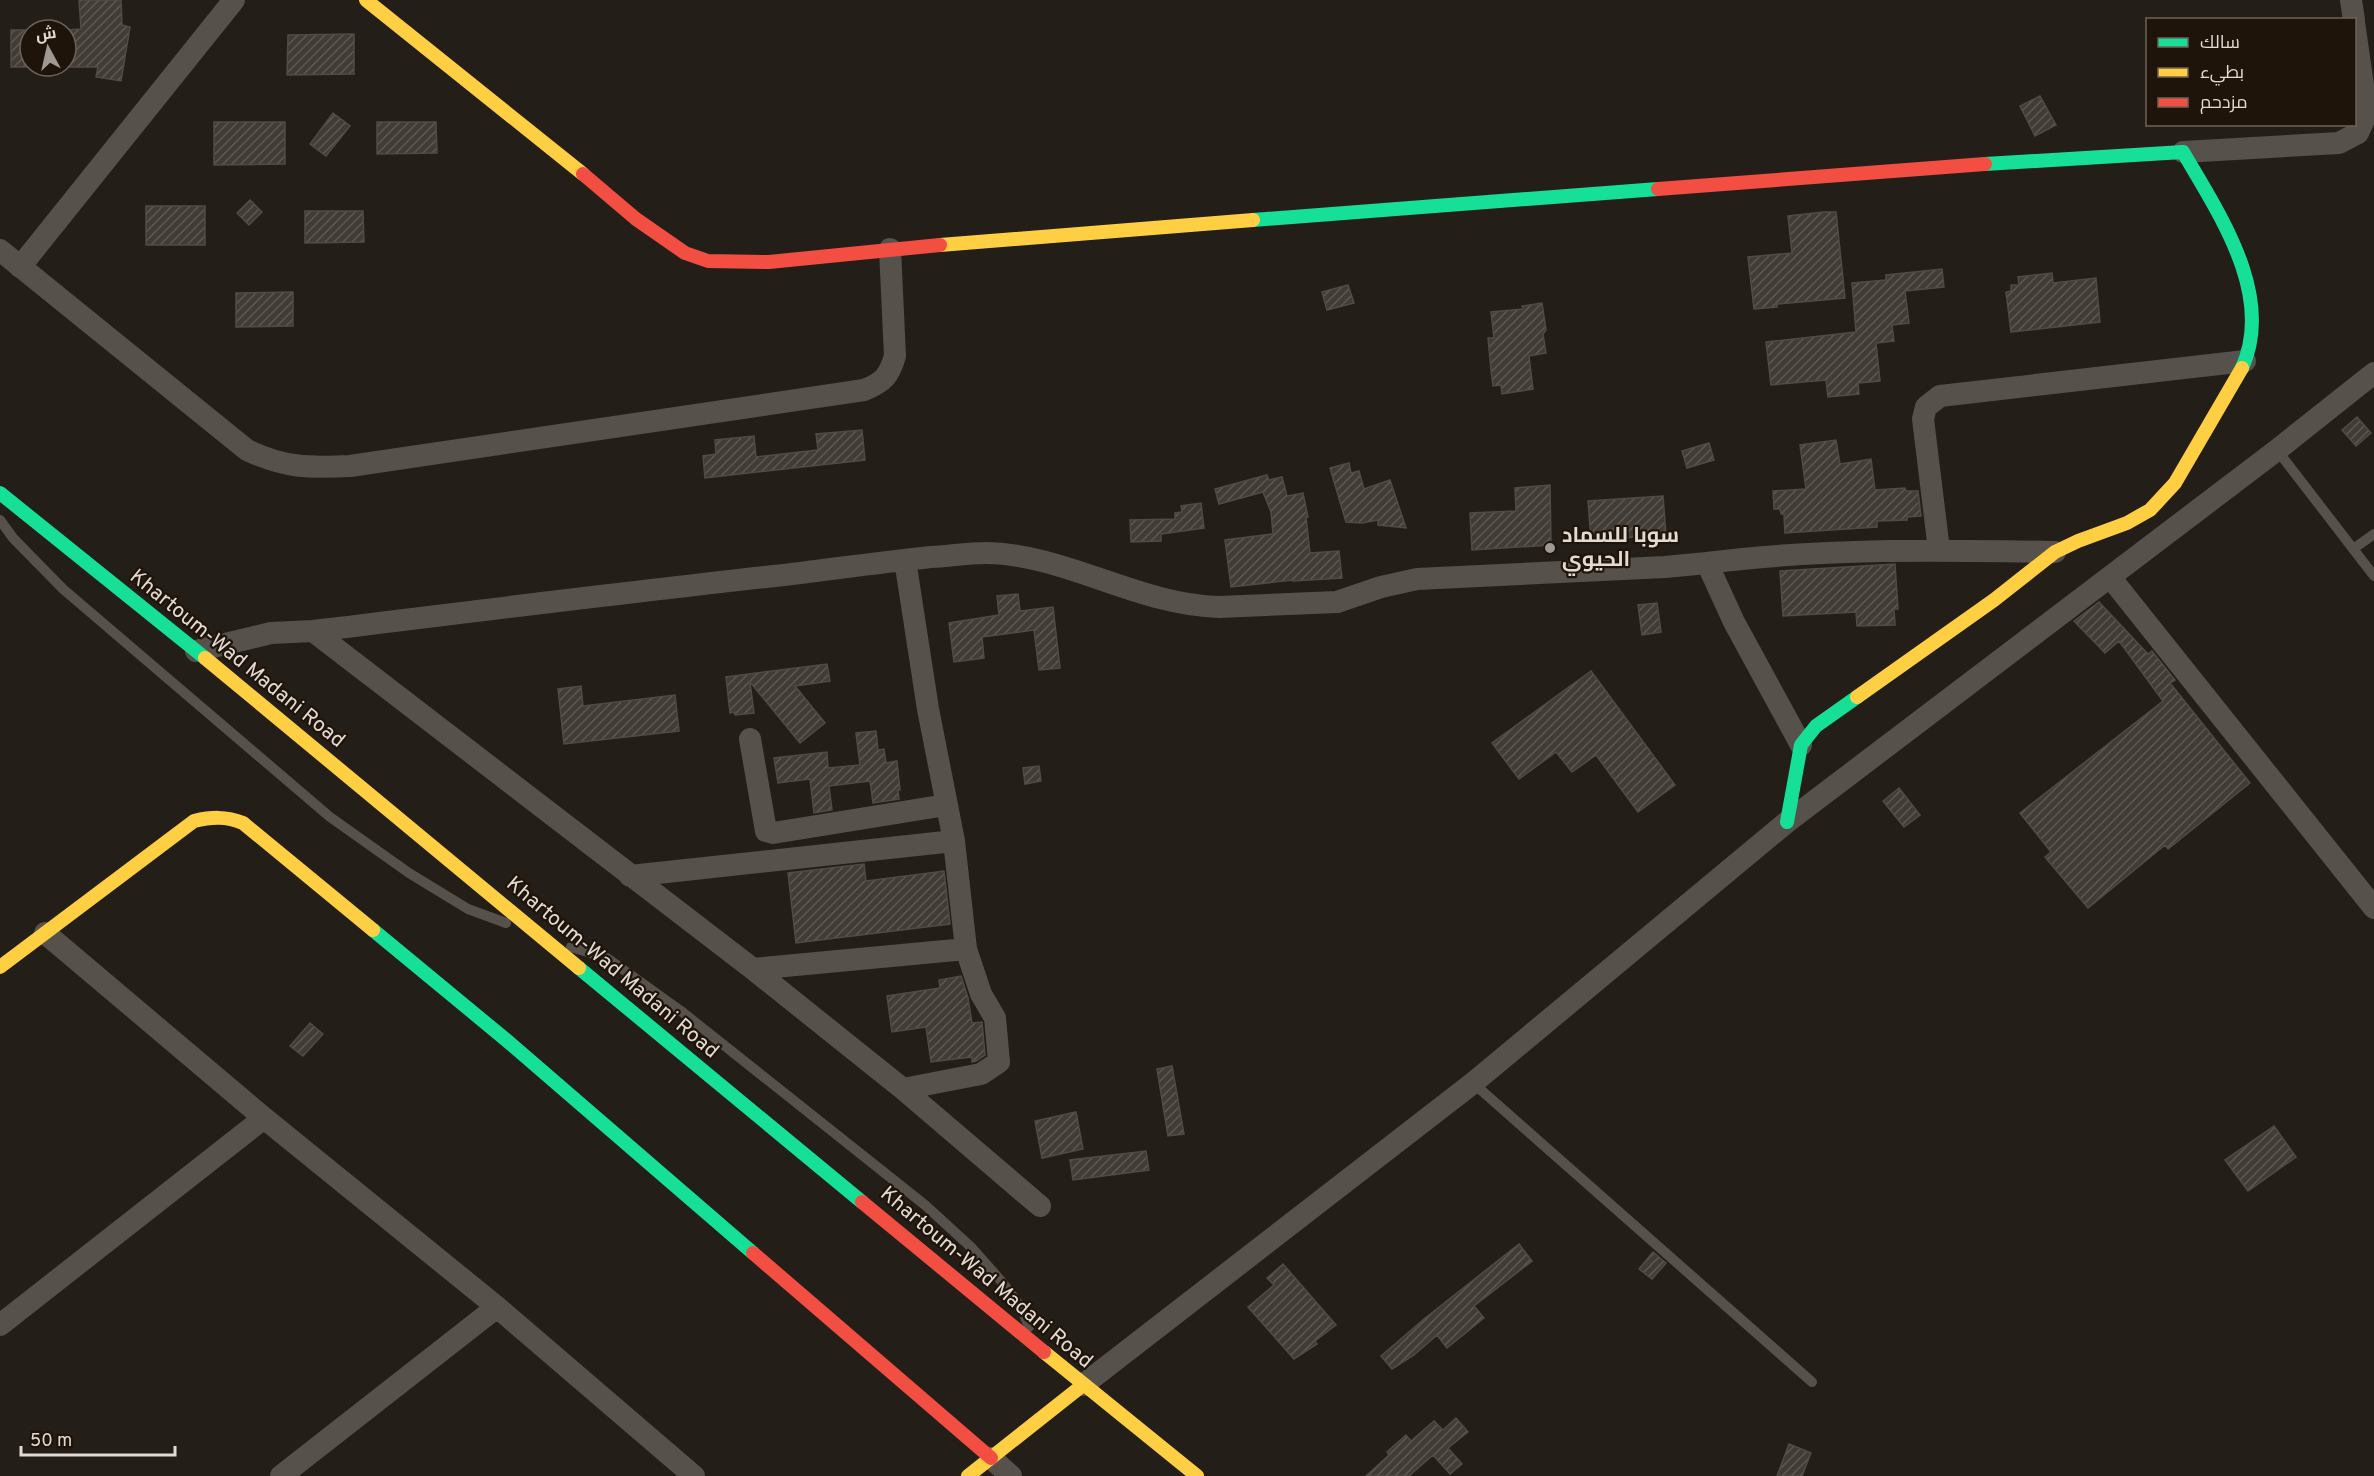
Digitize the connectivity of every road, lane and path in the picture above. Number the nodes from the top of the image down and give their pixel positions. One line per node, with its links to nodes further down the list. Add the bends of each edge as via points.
1 (234, 0): 9 (street)
2 (366, 0): 7 (main road, via 636,219 685,253 731,263)
3 (2351, 0): 4 (street)
4 (2354, 18)
5 (2356, 35): 6 (street, via 2367,113 2358,133 2339,143)
6 (2182, 152): 7 (main road); 10 (main road, via 2215,207 2244,273 2252,336)
7 (890, 249): 9 (street, via 895,356 890,371 879,384 864,390 327,468 272,462 247,450)
8 (0, 250): 9 (street)
9 (20, 267)
10 (2245, 361): 17 (street, via 1940,396 1926,407 1923,419); 18 (main road, via 2171,489 2151,510)
11 (2374, 373): 12 (street)
12 (2277, 450): 16 (lane); 22 (street)
13 (0, 493): 24 (main road, Khartoum-Wad Madani Road)
14 (0, 520): 33 (lane, via 63,589 330,817 468,909)
15 (2374, 534): 16 (lane)
16 (2354, 549): 21 (lane)
17 (1939, 550): 18 (street); 20 (street, via 1835,552)
18 (2055, 552): 26 (main road, via 1816,726)
19 (905, 560): 20 (street, via 1006,555 1185,604 1219,607 1337,603 1417,579); 23 (street); 27 (street)
20 (1707, 563): 26 (street, via 1734,622)
21 (2374, 576)
22 (2110, 577): 28 (street); 31 (street)
23 (313, 631): 24 (street, via 271,633); 30 (street)
24 (196, 651): 33 (main road, Khartoum-Wad Madani Road)
25 (750, 739): 27 (street, via 766,831)
26 (1801, 745): 28 (main road)
27 (946, 806): 29 (street)
28 (1787, 822): 37 (street)
29 (954, 841): 30 (street); 34 (street)
30 (630, 876): 36 (street)
31 (2374, 908)
32 (45, 933): 35 (main road); 39 (street); 46 (main road, via 194,821 212,816 243,823 505,1039)
33 (542, 937): 43 (main road, Khartoum-Wad Madani Road); 43 (lane, via 607,958 681,1011 925,1205 1002,1282 1021,1307)
34 (966, 949): 36 (street); 38 (street, via 981,994 995,1018 999,1062 976,1075)
35 (0, 967)
36 (753, 969): 38 (street)
37 (1473, 1083): 44 (lane); 45 (street)
38 (903, 1089): 40 (street)
39 (264, 1118): 41 (street); 42 (street)
40 (1040, 1206)
41 (497, 1307): 47 (street); 48 (street)
42 (0, 1325)
43 (1035, 1346): 45 (main road, Khartoum-Wad Madani Road)
44 (1812, 1382)
45 (1083, 1385): 46 (main road); 51 (main road, Khartoum-Wad Madani Road)
46 (991, 1458): 49 (main road); 50 (street)
47 (281, 1476)
48 (694, 1476)
49 (968, 1476)
50 (1011, 1476)
51 (1197, 1476)

